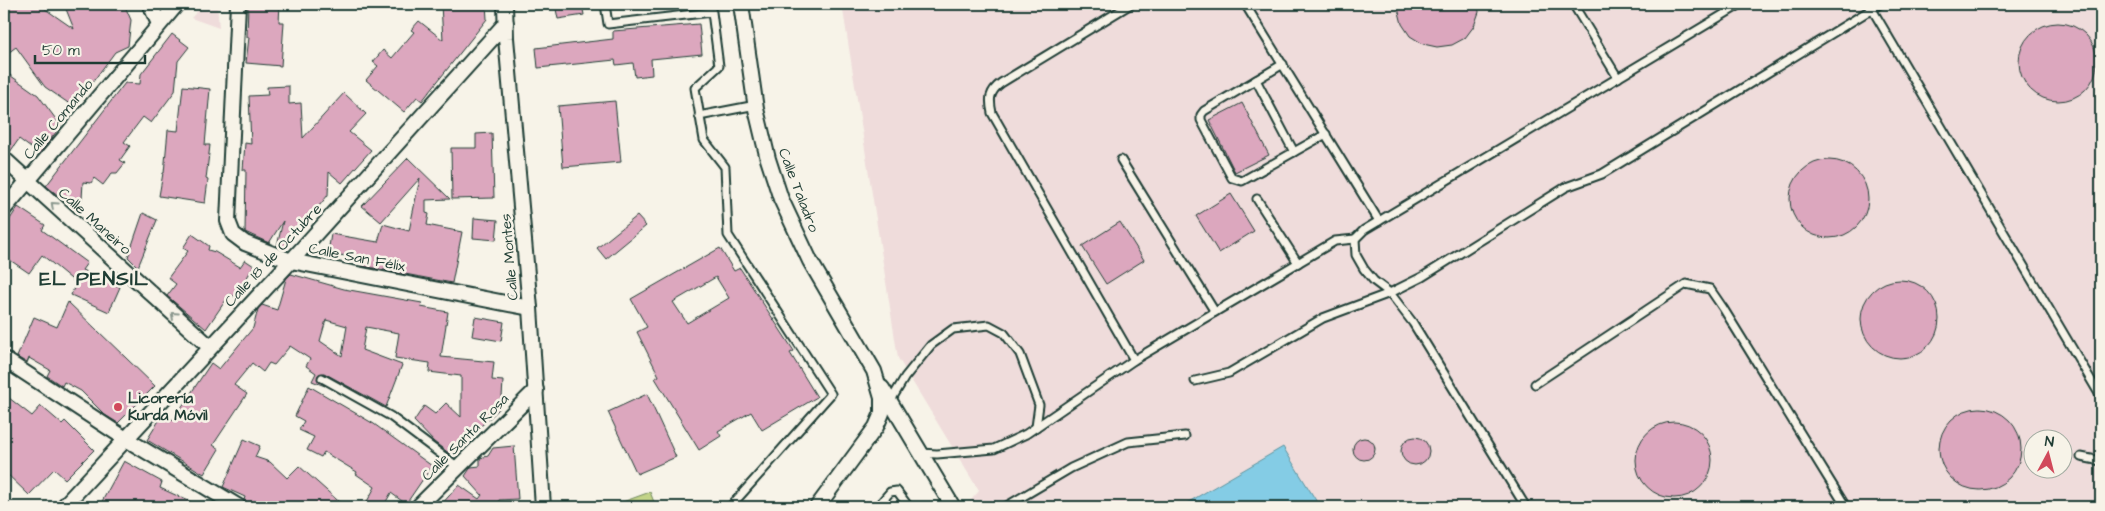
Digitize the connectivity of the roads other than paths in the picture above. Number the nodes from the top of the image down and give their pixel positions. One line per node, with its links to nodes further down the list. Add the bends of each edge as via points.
1 (150, 4): 14 (street)
2 (177, 4): 14 (street, Calle Comando)
3 (238, 4): 29 (street, Calle San Félix, via 228,221 232,234 245,243)
4 (505, 4): 13 (street, Calle Montes)
5 (605, 4): 19 (lane, via 608,24 712,12 720,66 695,88)
6 (741, 4): 18 (street, Calle Taladro)
7 (1131, 4): 36 (lane, via 1001,83 992,90 989,100 992,113)
8 (1244, 4): 15 (lane)
9 (1573, 4): 16 (lane)
10 (1741, 4): 16 (lane)
11 (1880, 4): 12 (lane)
12 (1870, 6): 31 (lane, via 1602,174 1566,187 1422,277); 42 (lane)
13 (506, 23): 29 (street, Calle 18 de Octubre); 32 (street, Calle Montes)
14 (159, 24): 24 (street, Calle Comando)
15 (1283, 64): 17 (lane); 20 (lane)
16 (1618, 78): 27 (lane)
17 (1256, 80): 21 (lane); 21 (lane, via 1204,111 1201,120 1232,178 1237,180 1242,181)
18 (756, 105): 19 (lane); 40 (street, Calle Taladro, via 781,199 810,261)
19 (700, 116): 55 (lane, via 704,140 725,167 728,235 831,394)
20 (1326, 134): 21 (lane); 27 (lane)
21 (1294, 152)
22 (4, 159): 24 (street, Calle Maneiro)
23 (1121, 160): 33 (lane)
24 (28, 181): 26 (street, Calle Comando); 34 (street, Calle Maneiro, one-way to 24)
25 (1258, 199): 30 (lane)
26 (4, 209)
27 (1379, 221): 28 (lane)
28 (1354, 239): 30 (lane, via 1335,241); 31 (lane, via 1356,255 1364,269)
29 (291, 261): 32 (street, Calle San Félix); 34 (street, Calle 18 de Octubre)
30 (1298, 263): 33 (lane)
31 (1390, 293): 38 (lane, via 1323,318 1229,373); 61 (lane, via 1413,323)
32 (530, 308): 41 (street, Calle Montes)
33 (1214, 312): 36 (lane)
34 (210, 348): 46 (street, Calle 18 de Octubre)
35 (4, 359): 46 (street)
36 (1134, 360): 44 (lane)
37 (322, 378): 50 (lane, via 390,416)
38 (1195, 381)
39 (1535, 384): 62 (lane, via 1686,284 1710,289)
40 (880, 386): 43 (street); 56 (street, via 882,413 876,427)
41 (536, 390): 50 (street, Calle Santa Rosa); 54 (street, Calle Montes)
42 (2101, 397)
43 (890, 402): 44 (lane, via 931,345 953,329 989,325 1004,333 1020,354 1039,405); 47 (street)
44 (1036, 427): 47 (lane, via 994,448)
45 (1186, 436): 60 (lane, via 1128,442 1072,468)
46 (126, 439): 51 (street, Calle 18 de Octubre); 52 (street)
47 (921, 453): 59 (street)
48 (2081, 457): 49 (lane)
49 (2101, 461)
50 (458, 467): 53 (street, Calle Santa Rosa)
51 (64, 507)
52 (239, 507)
53 (418, 507)
54 (542, 507)
55 (730, 507)
56 (817, 507)
57 (877, 507): 58 (lane, via 890,492 897,491)
58 (909, 507)
59 (954, 507)
60 (1005, 507)
61 (1526, 507)
62 (1846, 507)

